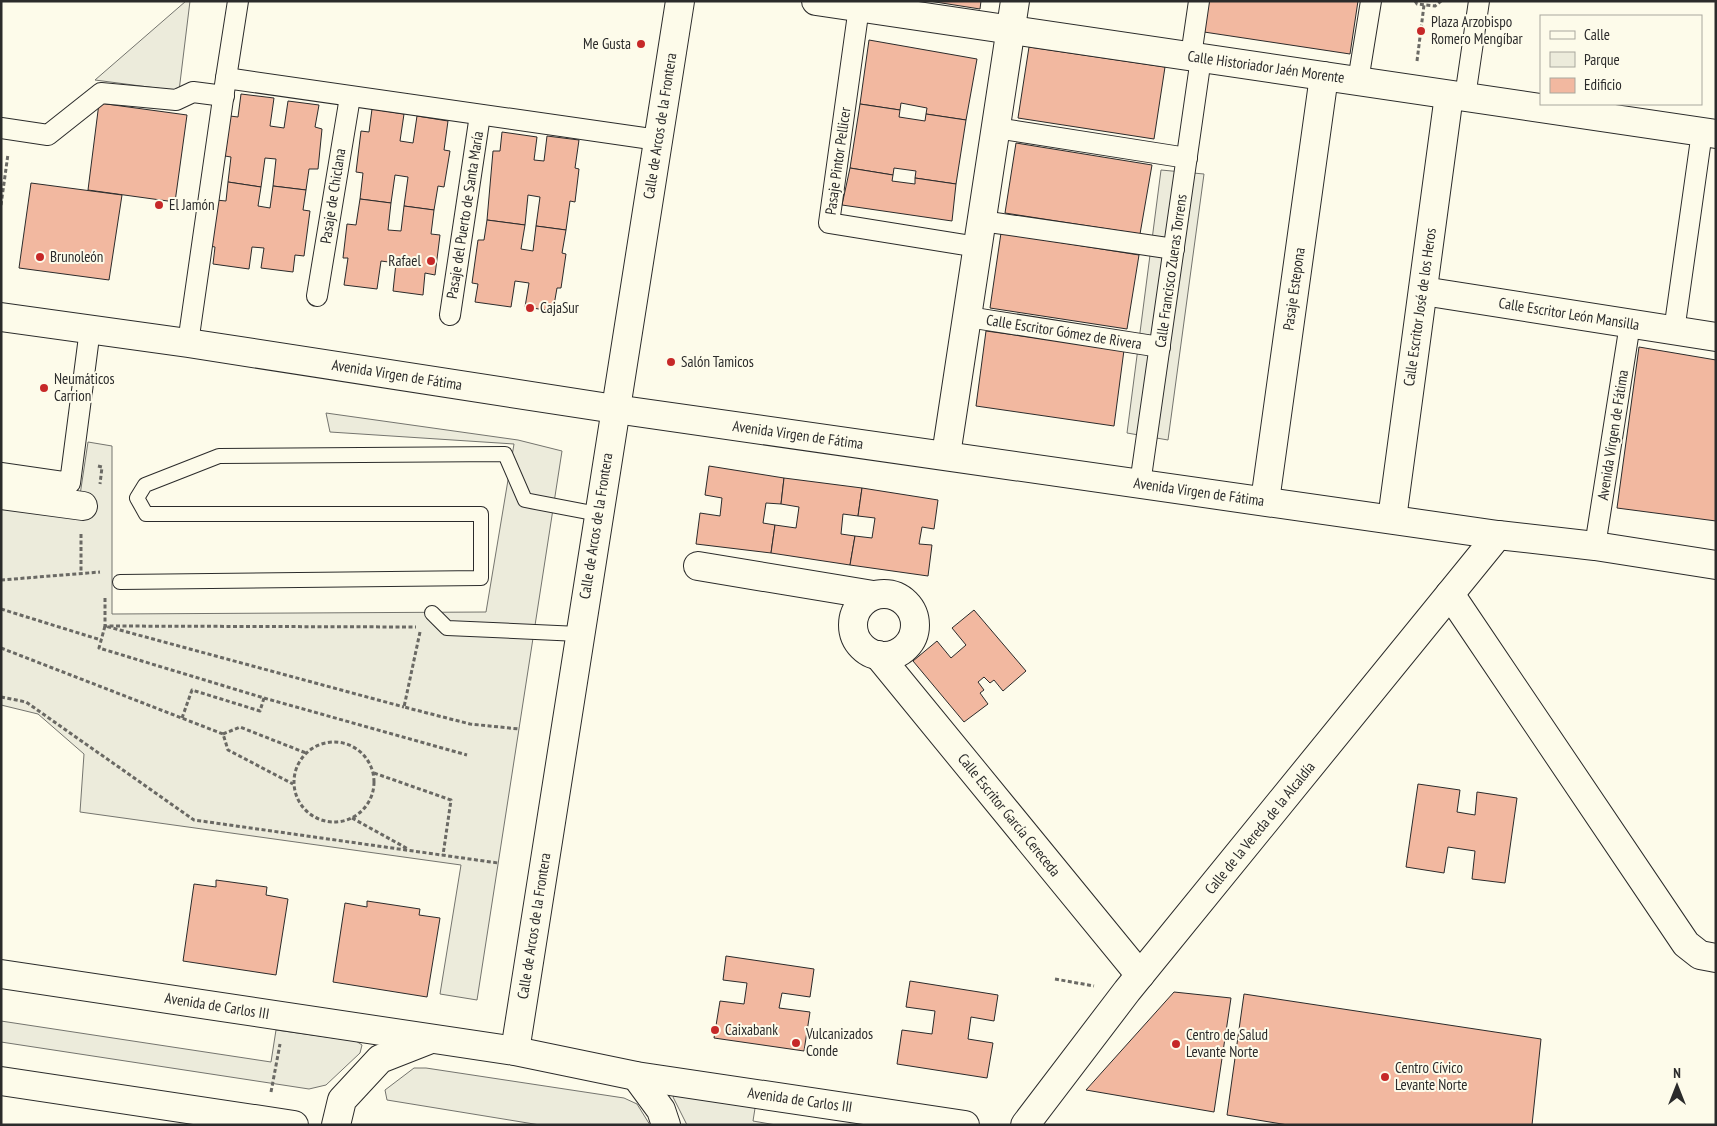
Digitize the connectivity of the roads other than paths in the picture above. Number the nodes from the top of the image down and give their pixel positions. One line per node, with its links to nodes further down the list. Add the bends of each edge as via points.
1 (238, 1): 13 (street)
2 (680, 1): 20 (street, Calle de Arcos de la Frontera)
3 (816, 1): 8 (street, Calle Historiador Jaén Morente)
4 (1014, 1): 9 (street, Calle Escritor Gómez de Rivera)
5 (1199, 1): 10 (street, Calle Francisco Zueras Torrens)
6 (1371, 1): 12 (street)
7 (1478, 1): 15 (street)
8 (859, 8): 9 (street, Calle Historiador Jaén Morente); 22 (street, Pasaje Pintor Pellicer, via 829,223)
9 (1011, 30): 10 (street, Calle Historiador Jaén Morente); 18 (street, Calle Escritor Gómez de Rivera)
10 (1196, 57): 11 (street, Calle Historiador Jaén Morente); 21 (street, Calle Francisco Zueras Torrens)
11 (1324, 76): 12 (street, Calle Historiador Jaén Morente); 40 (street, Pasaje Estepona)
12 (1358, 81): 15 (street, Calle Historiador Jaén Morente)
13 (225, 87): 14 (street); 17 (street, via 193,92 176,100 101,92 48,135); 33 (street)
14 (350, 96): 16 (street); 25 (street, Pasaje de Chiclana)
15 (1457, 96): 19 (street, Calle Historiador Jaén Morente); 24 (street, Calle Escritor José de los Heros)
16 (480, 115): 20 (street); 26 (street, Pasaje del Puerto de Santa María)
17 (6, 128)
18 (996, 128): 21 (street); 22 (street, Calle Escritor Gómez de Rivera)
19 (1709, 133): 31 (street)
20 (658, 140): 35 (street, Calle de Arcos de la Frontera)
21 (1187, 158): 23 (street, Calle Francisco Zueras Torrens)
22 (980, 234): 23 (street); 28 (street, Calle Escritor Gómez de Rivera)
23 (1174, 249): 34 (street, Calle Francisco Zueras Torrens)
24 (1423, 291): 29 (street, Calle Escritor León Mansilla); 43 (street, Calle Escritor José de los Heros)
25 (317, 296)
26 (450, 315)
27 (1, 317): 30 (street, Avenida Virgen de Fátima)
28 (968, 317): 34 (street, Calle Escritor Gómez de Rivera); 36 (street, Calle Escritor Gómez de Rivera)
29 (1630, 324): 31 (street, Calle Escritor León Mansilla); 45 (street, Avenida Virgen de Fátima)
30 (90, 329): 33 (street, Avenida Virgen de Fátima); 37 (street, via 70,483)
31 (1674, 331): 32 (street, Calle Escritor León Mansilla)
32 (1716, 337)
33 (188, 343): 35 (street, Avenida Virgen de Fátima)
34 (1160, 347): 38 (street, Calle Francisco Zueras Torrens)
35 (615, 409): 36 (street, Avenida Virgen de Fátima); 41 (street, Calle de Arcos de la Frontera)
36 (946, 455): 38 (street, Avenida Virgen de Fátima)
37 (1, 473)
38 (1140, 484): 40 (street, Avenida Virgen de Fátima)
39 (1, 495): 42 (street)
40 (1265, 501): 43 (street, Avenida Virgen de Fátima)
41 (598, 514): 48 (lane, via 525,500 505,454 219,456 145,485 137,498 146,514 481,514 481,578); 52 (street, Calle de Arcos de la Frontera)
42 (82, 519)
43 (1392, 519): 44 (street, Avenida Virgen de Fátima)
44 (1498, 535): 45 (street, Avenida Virgen de Fátima); 49 (street, Calle de la Vereda de la Alcaldía)
45 (1595, 546): 46 (street, Avenida Virgen de Fátima)
46 (1716, 565)
47 (698, 566): 50 (street)
48 (120, 582)
49 (1450, 594): 54 (street, via 1686,944 1700,955); 56 (street, Calle de la Vereda de la Alcaldía)
50 (873, 595): 53 (street, via 857,608 853,629 862,647); 53 (street, via 894,595 902,600 909,607 915,626 908,644 900,651)
51 (432, 613): 52 (lane, via 447,628)
52 (579, 634): 58 (street, Calle de Arcos de la Frontera)
53 (878, 655): 56 (street, Calle Escritor García Cereceda)
54 (1716, 958)
55 (1, 974): 57 (street, Avenida de Carlos III)
56 (1133, 983): 65 (street, Calle de la Vereda de la Alcaldía)
57 (432, 1039): 58 (street, Avenida de Carlos III); 62 (street, Avenida de Carlos III, via 380,1059 342,1100)
58 (515, 1051): 59 (street, Avenida de Carlos III)
59 (636, 1076): 63 (street, via 661,1110); 64 (street, Avenida de Carlos III)
60 (1, 1080): 61 (street)
61 (294, 1125)
62 (336, 1125)
63 (666, 1125)
64 (965, 1125)
65 (1025, 1125)

